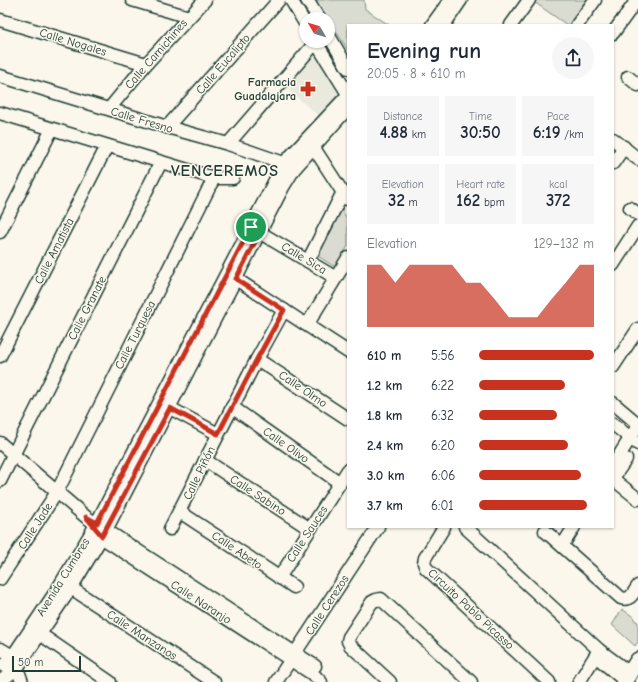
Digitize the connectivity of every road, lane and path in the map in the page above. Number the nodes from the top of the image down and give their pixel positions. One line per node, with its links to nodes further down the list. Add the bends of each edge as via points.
1 (132, 0): 13 (street)
2 (205, 0): 13 (street, Calle Camichines)
3 (279, 0): 33 (street, Calle Eucalipto)
4 (291, 0): 12 (street)
5 (307, 0): 11 (street)
6 (450, 0): 15 (street)
7 (462, 0): 16 (street)
8 (529, 0): 17 (street)
9 (595, 0): 18 (street)
10 (637, 0): 19 (street)
11 (315, 12)
12 (299, 13)
13 (189, 17): 23 (street, Calle Camichines)
14 (0, 20): 23 (street, Calle Nogales)
15 (433, 24)
16 (445, 24)
17 (512, 24)
18 (578, 24)
19 (614, 33)
20 (335, 46): 24 (street)
21 (310, 48): 36 (street)
22 (320, 48): 28 (street)
23 (146, 64): 30 (street, Calle Camichines)
24 (347, 66)
25 (0, 76): 30 (street, Calle Fresno)
26 (628, 77): 27 (street)
27 (638, 85)
28 (347, 92)
29 (347, 95): 43 (street, Avenida Cumbres)
30 (109, 109): 33 (street, Calle Fresno)
31 (347, 109): 39 (street, Avenida Cumbres)
32 (0, 113): 34 (street)
33 (167, 128): 36 (street, Calle Fresno)
34 (52, 129): 37 (street); 49 (street)
35 (614, 140): 38 (street)
36 (228, 144): 43 (street, Calle Fresno)
37 (107, 146): 41 (street); 59 (street, Calle Amatista)
38 (624, 147): 40 (street); 42 (street)
39 (314, 148): 46 (street); 48 (street, Avenida Cumbres, via 294,169)
40 (638, 159)
41 (161, 162): 44 (street); 71 (street, Calle Granate)
42 (614, 162)
43 (284, 163): 48 (street, Avenida Cumbres)
44 (214, 178): 45 (street); 79 (street, Calle Turquesa)
45 (233, 178)
46 (346, 196): 51 (street)
47 (638, 226): 52 (street)
48 (256, 229): 51 (street, Calle Sica); 54 (street, Avenida Cumbres); 82 (street, Avenida Cumbres)
49 (0, 232)
50 (347, 260): 53 (street)
51 (308, 261): 53 (street, Calle Sica)
52 (614, 263)
53 (336, 278): 56 (street)
54 (236, 279): 55 (street); 64 (street, Avenida Cumbres)
55 (284, 310): 56 (street); 60 (street, Calle Piñón)
56 (307, 325): 58 (street)
57 (638, 329): 61 (street)
58 (347, 351)
59 (0, 356)
60 (257, 359): 63 (street, Calle Piñón); 65 (street, Calle Olmo)
61 (615, 360)
62 (614, 404): 67 (street)
63 (232, 407): 68 (street, Calle Piñón); 78 (street, Calle Olivo)
64 (170, 408): 68 (street); 82 (street, Avenida Cumbres)
65 (347, 418)
66 (614, 425): 69 (street)
67 (638, 425): 69 (street)
68 (218, 434): 72 (street, Calle Piñón)
69 (636, 442): 73 (street); 75 (street)
70 (0, 443): 71 (street, Calle Naranjo)
71 (13, 455): 77 (street, Calle Granate); 79 (street, Calle Naranjo)
72 (205, 460): 81 (street, Calle Piñón); 88 (street, Calle Sabino)
73 (614, 464)
74 (347, 472): 78 (street, Calle Sauces)
75 (614, 476)
76 (614, 479): 80 (street)
77 (0, 481)
78 (340, 483): 88 (street, Calle Sauces)
79 (57, 492): 82 (street, Calle Naranjo); 92 (street, Calle Jade)
80 (638, 499)
81 (180, 512): 87 (street, Calle Piñón); 91 (street, Calle Abeto)
82 (97, 527): 95 (street, Avenida Cumbres); 99 (street, Avenida Cumbres); 100 (street, Calle Naranjo)
83 (377, 528): 100 (street, Calle Cerezos)
84 (443, 528): 112 (street, Circuito Pablo Picasso, via 425,558 426,568)
85 (466, 528): 98 (street)
86 (573, 528): 90 (street)
87 (170, 529)
88 (310, 530): 91 (street, Calle Sauces)
89 (546, 532): 90 (street)
90 (562, 546): 93 (street, via 621,598 630,598)
91 (279, 578): 94 (street, Calle Abeto)
92 (0, 579)
93 (638, 586)
94 (294, 587)
95 (70, 588): 96 (street, Avenida Cumbres); 107 (street, Calle Manzanos)
96 (40, 634): 103 (street, Avenida Cumbres); 106 (street)
97 (0, 649): 99 (street)
98 (597, 653): 104 (street); 113 (street)
99 (12, 656): 103 (street, Avenida Cumbres)
100 (293, 656): 102 (street, Calle Naranjo); 108 (street, Calle Cerezos); 109 (street, Calle Naranjo)
101 (638, 660): 104 (main road)
102 (316, 666)
103 (7, 673): 105 (street)
104 (626, 678)
105 (22, 682)
106 (110, 682)
107 (214, 682)
108 (276, 682)
109 (321, 682)
110 (390, 682): 111 (street, via 348,641 372,602 381,599)
111 (471, 682)
112 (549, 682)
113 (579, 682)

